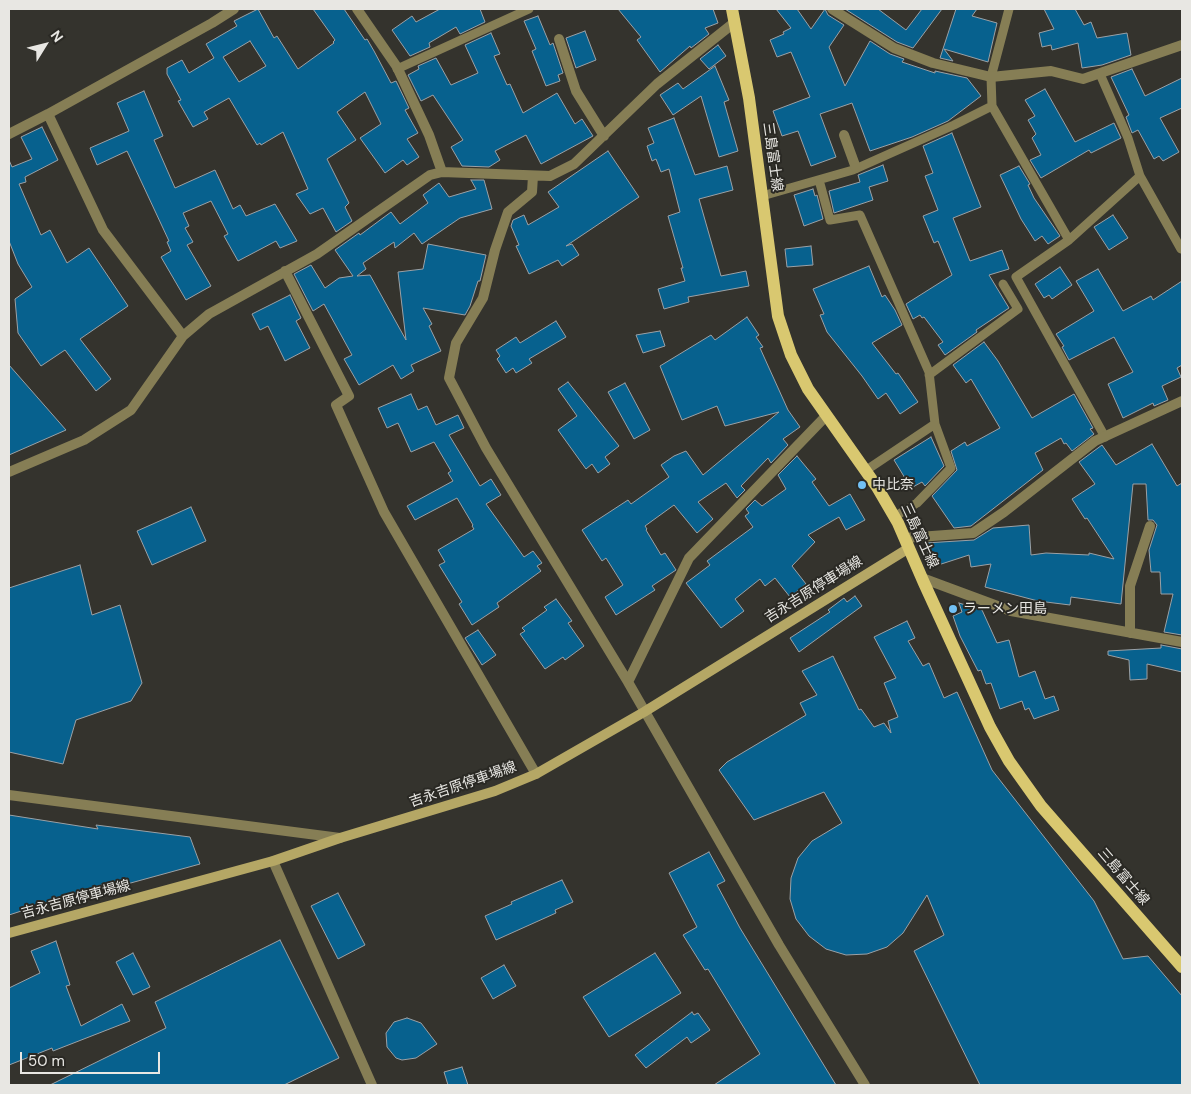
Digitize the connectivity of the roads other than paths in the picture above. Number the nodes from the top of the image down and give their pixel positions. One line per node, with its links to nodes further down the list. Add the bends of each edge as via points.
1 (234, 9): 13 (street)
2 (357, 9): 9 (street)
3 (529, 9): 9 (lane)
4 (832, 9): 11 (street, via 894,48 933,63)
5 (1009, 9): 11 (lane)
6 (734, 12): 16 (street); 22 (main road, 三島富士線)
7 (559, 39): 16 (street, via 576,91)
8 (1182, 45): 10 (street)
9 (398, 69): 18 (street, via 430,135)
10 (1100, 74): 11 (street, via 1083,79 1051,71); 20 (lane, via 1128,138)
11 (991, 77): 12 (lane)
12 (992, 106): 17 (lane); 23 (lane)
13 (48, 114): 14 (street); 27 (street, via 103,230)
14 (9, 134)
15 (844, 135): 17 (street)
16 (604, 136): 19 (street, via 574,164 550,176)
17 (856, 168): 21 (lane)
18 (442, 172): 19 (street); 25 (street, via 430,175)
19 (533, 176): 41 (street, via 532,192 508,212 483,298 456,343 449,378 486,448)
20 (1140, 176): 23 (lane); 24 (lane)
21 (818, 180): 22 (lane); 28 (lane, via 830,220 860,216)
22 (762, 196): 30 (main road, 三島富士線, via 778,316 791,354)
23 (1069, 240): 32 (lane, via 1016,277)
24 (1181, 249)
25 (286, 272): 27 (street, via 209,314); 43 (street, via 349,396 336,405 384,512)
26 (1003, 284): 28 (lane, via 1018,309)
27 (183, 336): 34 (street, via 131,410 84,440)
28 (929, 375): 31 (lane)
29 (1182, 401): 32 (street)
30 (826, 416): 33 (main road, 三島富士線); 41 (street, via 690,558)
31 (935, 424): 33 (lane); 35 (lane, via 951,468 917,503)
32 (1105, 436): 37 (street, via 973,533)
33 (865, 471): 35 (main road, 三島富士線)
34 (9, 472)
35 (894, 517): 37 (main road, 三島富士線)
36 (1150, 526): 39 (street, via 1130,586)
37 (907, 543): 38 (main road, 三島富士線); 42 (main road, 吉永吉原停車場線)
38 (922, 578): 39 (street, via 1011,611); 48 (main road, 三島富士線, via 990,727 1009,761 1041,806)
39 (1130, 632): 40 (street)
40 (1182, 642)
41 (628, 682): 42 (street)
42 (644, 712): 43 (main road, 吉永吉原停車場線); 50 (street, via 779,945)
43 (536, 774): 45 (main road, 吉永吉原停車場線, via 495,791)
44 (9, 795): 45 (street)
45 (340, 838): 46 (main road, 吉永吉原停車場線)
46 (273, 861): 47 (main road, 吉永吉原停車場線); 49 (street)
47 (9, 932)
48 (1182, 968)
49 (372, 1085)
50 (865, 1085)

